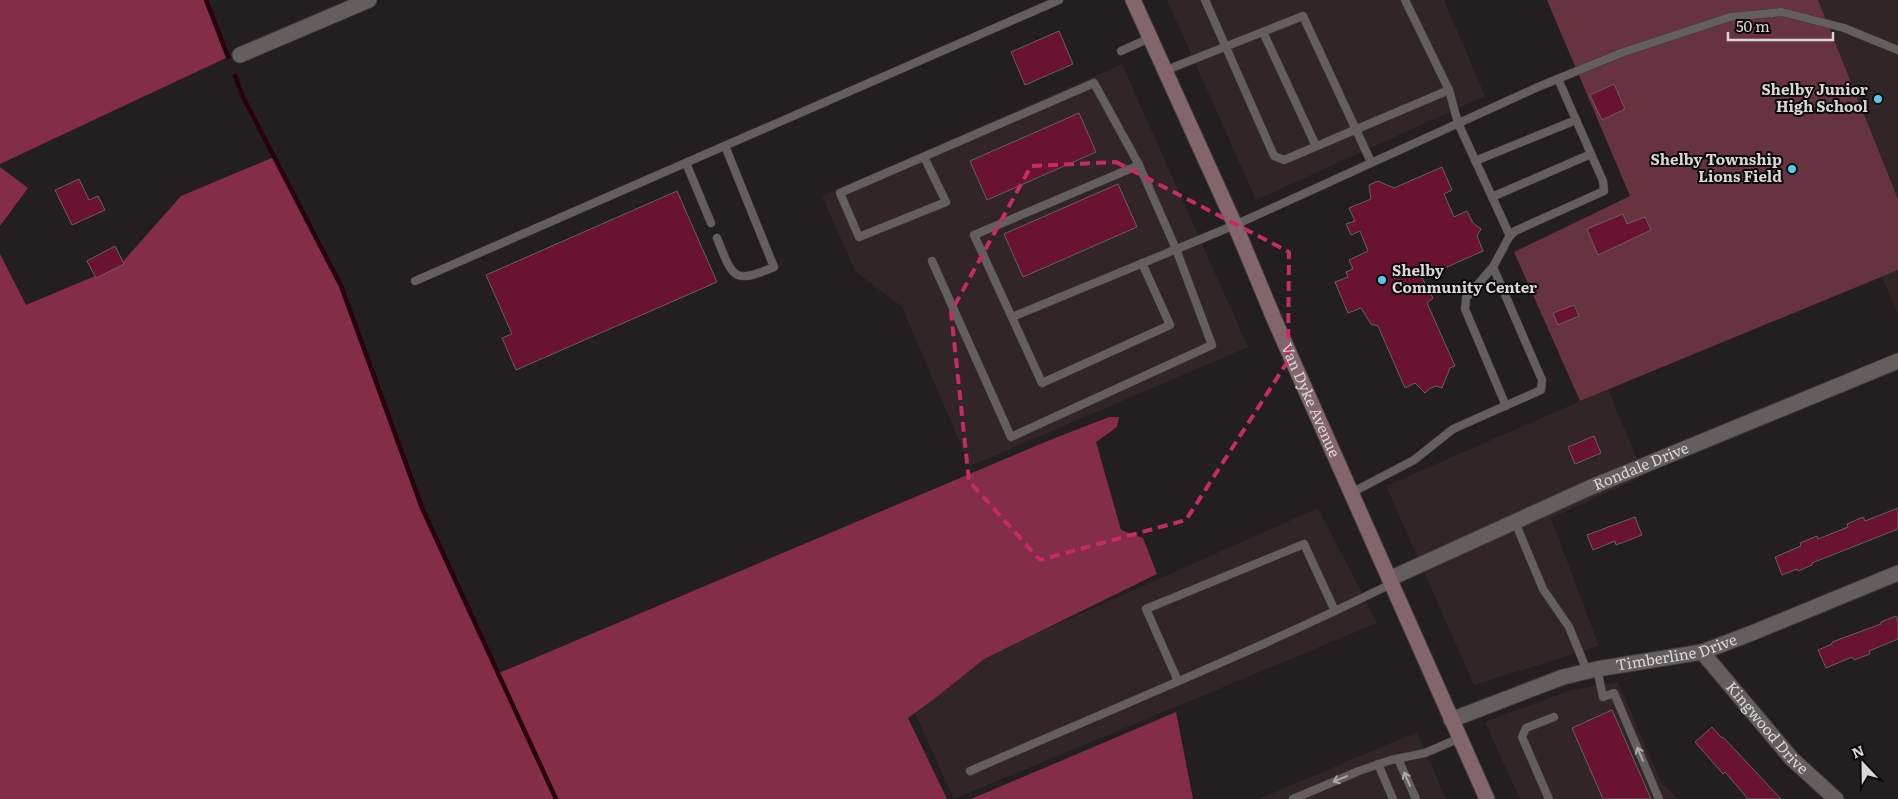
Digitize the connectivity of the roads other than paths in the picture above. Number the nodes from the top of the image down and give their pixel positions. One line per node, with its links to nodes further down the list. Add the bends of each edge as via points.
1 (370, 0): 11 (street)
2 (1059, 0): 18 (lane)
3 (1133, 0): 7 (main road, Van Dyke Avenue)
4 (1205, 0): 8 (lane)
5 (1405, 0): 14 (lane)
6 (1263, 32): 8 (lane); 17 (lane, via 1303,16); 19 (lane)
7 (1150, 38): 10 (lane); 12 (main road, Van Dyke Avenue)
8 (1225, 47): 12 (lane); 19 (lane, via 1274,156 1284,160)
9 (1898, 50): 13 (lane, via 1844,28 1782,12 1730,17 1621,53)
10 (1121, 51)
11 (240, 55)
12 (1164, 71): 28 (main road, Van Dyke Avenue)
13 (1558, 79): 15 (lane); 16 (lane)
14 (1449, 90): 16 (lane); 17 (lane)
15 (1576, 120): 20 (lane); 22 (lane)
16 (1458, 123): 22 (lane); 23 (lane)
17 (1356, 128): 19 (lane); 23 (lane)
18 (725, 146): 24 (lane); 30 (lane, via 774,267 752,276 736,274)
19 (1316, 146)
20 (1591, 154): 26 (lane); 29 (lane, via 1604,191)
21 (924, 157): 21 (lane, via 840,193 859,236 946,202); 25 (lane, via 1094,83)
22 (1475, 161): 26 (lane)
23 (1371, 162): 28 (lane)
24 (686, 163): 27 (lane); 35 (lane)
25 (1139, 165): 31 (lane); 36 (lane, via 974,235)
26 (1492, 197): 29 (lane)
27 (711, 223)
28 (1235, 225): 31 (lane); 39 (main road, Van Dyke Avenue)
29 (1510, 236): 34 (lane)
30 (717, 238)
31 (1176, 249): 32 (lane, via 1212,345 1011,437); 33 (lane)
32 (932, 261)
33 (1142, 263): 36 (lane); 36 (lane, via 1170,325 1042,383)
34 (1493, 267): 38 (lane, via 1466,298 1465,309); 38 (lane, via 1542,380 1541,390)
35 (415, 281)
36 (1012, 317)
37 (1898, 361): 40 (street, Rondale Drive, via 1589,488)
38 (1506, 406): 39 (lane, via 1453,429 1414,460)
39 (1351, 492): 42 (main road, Van Dyke Avenue)
40 (1515, 522): 42 (street, Rondale Drive); 45 (lane, via 1543,589 1569,627)
41 (1898, 573): 44 (street, Timberline Drive)
42 (1390, 582): 43 (lane); 48 (main road, Van Dyke Avenue)
43 (1335, 611): 46 (lane); 46 (lane, via 1304,544 1146,609)
44 (1702, 652): 45 (street, Timberline Drive); 60 (street, Kingwood Drive, via 1792,759)
45 (1592, 670): 48 (street, Timberline Drive, via 1532,688); 59 (lane, one-way to 45, via 1614,693 1603,697)
46 (1178, 681): 52 (lane)
47 (1554, 716): 58 (lane, via 1526,728 1522,737)
48 (1451, 720): 49 (main road, Van Dyke Avenue)
49 (1460, 738): 50 (lane, via 1425,753); 57 (main road, Van Dyke Avenue)
50 (1398, 758): 51 (lane); 56 (lane, one-way to 50)
51 (1378, 764): 53 (lane, one-way to 53); 55 (lane)
52 (970, 771)
53 (1303, 797): 54 (lane)
54 (1293, 799)
55 (1392, 799)
56 (1416, 799)
57 (1487, 799)
58 (1550, 799)
59 (1659, 799)
60 (1836, 799)

